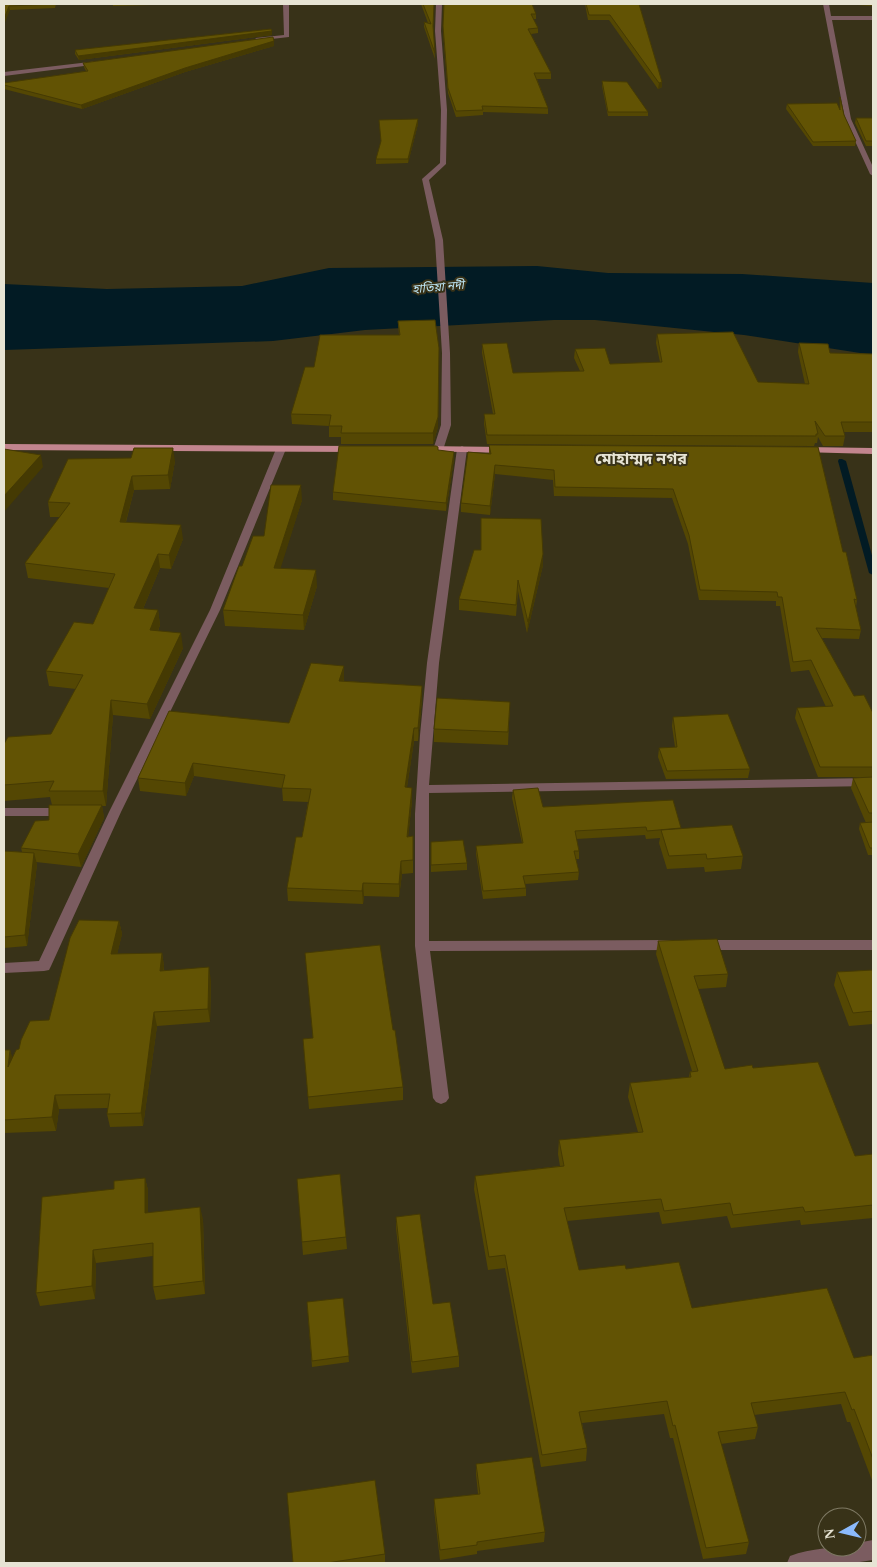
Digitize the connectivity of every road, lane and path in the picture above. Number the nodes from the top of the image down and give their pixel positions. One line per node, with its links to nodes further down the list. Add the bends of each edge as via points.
1 (286, 4): 6 (street, via 287,36)
2 (439, 4): 16 (street, via 443,164 425,179 439,240 446,353 446,425)
3 (826, 4): 4 (street)
4 (829, 18): 5 (street); 9 (street)
5 (873, 18)
6 (249, 41)
7 (106, 62): 8 (street)
8 (4, 74)
9 (848, 119): 10 (street); 11 (street)
10 (857, 119)
11 (873, 174)
12 (4, 447): 13 (main road)
13 (281, 449): 14 (main road); 27 (street, via 215,610 110,812 44,966)
14 (369, 449)
15 (409, 449): 16 (main road)
16 (438, 450): 17 (main road)
17 (462, 450): 18 (main road); 22 (street, via 440,593)
18 (521, 450)
19 (795, 450): 20 (main road)
20 (873, 450)
21 (873, 782): 22 (street)
22 (423, 789): 26 (street, via 420,866)
23 (4, 812): 24 (street)
24 (75, 812)
25 (873, 944): 26 (street)
26 (422, 946): 28 (street)
27 (4, 968)
28 (440, 1098)
29 (873, 1550): 30 (street)
30 (797, 1563)

